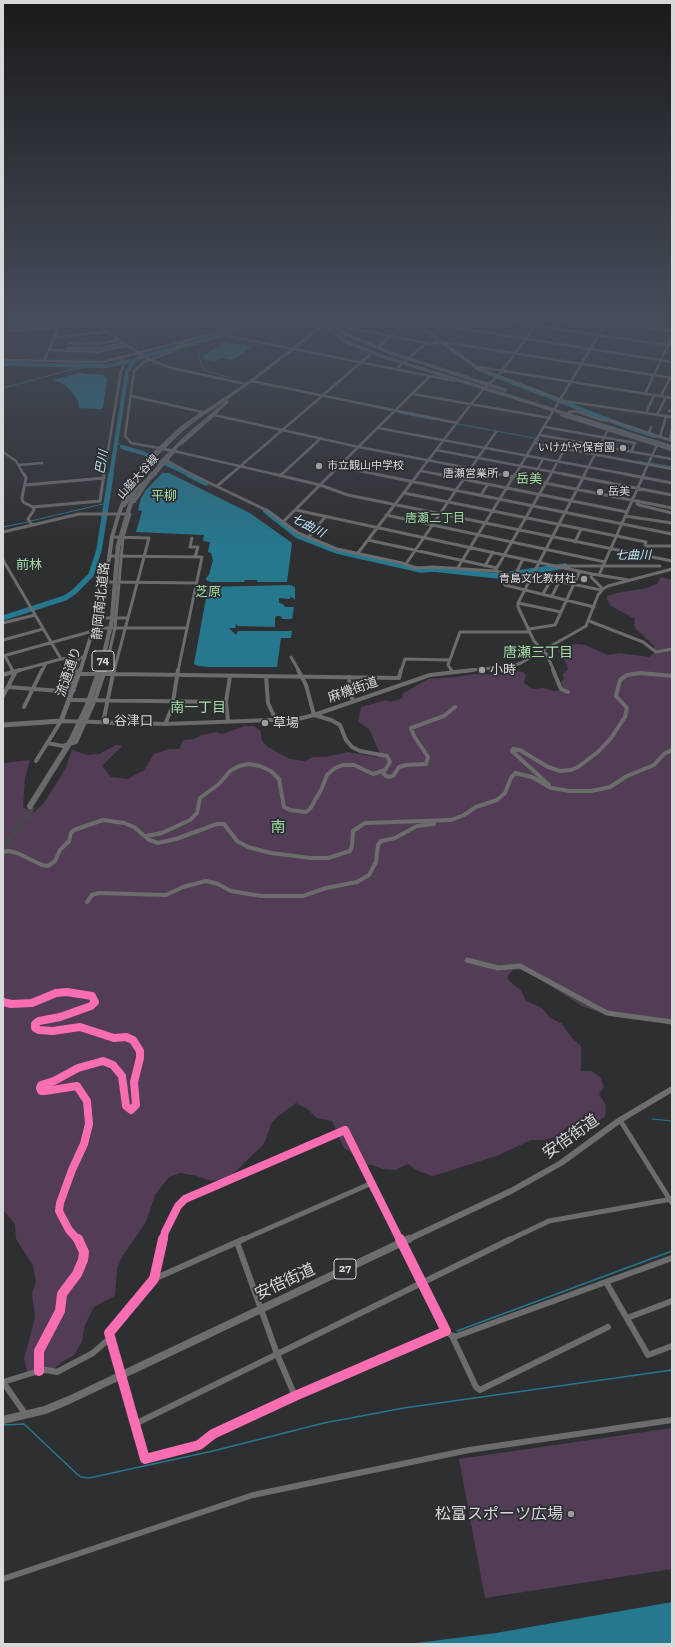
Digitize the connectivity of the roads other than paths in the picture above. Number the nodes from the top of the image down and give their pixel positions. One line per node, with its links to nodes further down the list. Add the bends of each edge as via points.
1 (666, 397): 29 (street)
2 (117, 398): 87 (street)
3 (130, 398): 56 (street, via 125,436 127,440)
4 (138, 398): 23 (street)
5 (230, 398): 19 (main road, 74)
6 (320, 398): 40 (street)
7 (325, 398): 24 (street)
8 (409, 398): 24 (street)
9 (435, 398): 21 (street)
10 (476, 398): 21 (street)
11 (516, 398): 22 (highway)
12 (518, 398): 50 (highway, via 627,434)
13 (518, 398): 54 (highway)
14 (524, 398): 22 (highway)
15 (525, 398): 34 (highway); 54 (highway)
16 (550, 398): 20 (street)
17 (560, 398): 20 (street)
18 (653, 398): 27 (street)
19 (226, 400): 23 (main road, 74); 26 (highway, 74); 110 (highway, 74, via 207,410 152,458 138,479)
20 (558, 401): 22 (street); 27 (street)
21 (471, 404): 32 (street); 35 (street)
22 (556, 409): 25 (highway); 32 (street); 33 (highway)
23 (202, 412): 56 (main road, 74)
24 (394, 412): 35 (street); 38 (street)
25 (569, 412): 34 (street, via 576,411); 50 (highway)
26 (215, 413): 40 (street); 61 (main road, 74); 110 (highway, 74, via 165,458)
27 (646, 414): 29 (street)
28 (561, 415): 33 (street)
29 (657, 415): 30 (street)
30 (666, 416): 31 (street); 46 (street)
31 (672, 417)
32 (550, 418): 36 (street)
33 (575, 418): 41 (street); 50 (highway)
34 (611, 422): 43 (street); 50 (highway)
35 (457, 424): 49 (street)
36 (545, 427): 44 (street); 45 (street)
37 (651, 427): 43 (street)
38 (378, 428): 49 (street); 55 (street)
39 (672, 429): 48 (street)
40 (283, 430): 47 (street); 77 (street)
41 (608, 430): 45 (street); 52 (street)
42 (496, 432): 57 (street)
43 (650, 433): 46 (street)
44 (540, 435): 51 (street); 53 (street)
45 (604, 437): 53 (street); 63 (street, via 635,443)
46 (660, 437): 48 (street)
47 (321, 438): 55 (street); 85 (street)
48 (671, 439)
49 (443, 440): 57 (street); 59 (street)
50 (654, 440): 54 (highway)
51 (534, 443): 58 (street); 66 (street)
52 (657, 445): 60 (street); 65 (street)
53 (600, 446): 63 (street); 64 (street)
54 (672, 446)
55 (359, 447): 71 (street); 78 (street)
56 (158, 448): 61 (main road, 山脇大谷線); 120 (main road, 山脇大谷線 / 74, via 148,459)
57 (484, 448): 66 (street); 67 (street)
58 (565, 449): 64 (street); 72 (street)
59 (436, 450): 67 (street); 71 (street)
60 (672, 450)
61 (174, 451): 70 (main road, 山脇大谷線 / 74); 77 (street)
62 (3, 452): 75 (street)
63 (632, 452): 65 (street)
64 (595, 455): 74 (street); 79 (street)
65 (652, 455): 69 (street); 74 (street)
66 (526, 456): 68 (street); 76 (street)
67 (478, 458): 76 (street); 81 (street)
68 (544, 459): 72 (street); 82 (street)
69 (672, 459)
70 (166, 461): 96 (street); 120 (main road, 山脇大谷線 / 74, via 154,475 134,491)
71 (429, 461): 81 (street); 83 (street)
72 (557, 462): 79 (street); 84 (street)
73 (42, 463): 75 (street)
74 (648, 464): 80 (street); 89 (street)
75 (18, 465): 95 (street, via 26,480)
76 (520, 466): 82 (street); 86 (street)
77 (241, 467): 85 (street); 96 (street)
78 (339, 467): 91 (street); 97 (street)
79 (588, 468): 88 (street); 89 (street)
80 (672, 468)
81 (471, 469): 86 (street); 90 (street)
82 (537, 470): 84 (street)
83 (421, 471): 90 (street); 91 (street)
84 (551, 472): 88 (street); 92 (street)
85 (280, 476): 97 (street)
86 (513, 477): 92 (street); 98 (street)
87 (104, 478): 95 (street); 114 (street, via 100,501)
88 (583, 478): 99 (street); 100 (street)
89 (642, 478): 93 (street); 99 (street)
90 (464, 479): 94 (street); 101 (street)
91 (413, 481): 101 (street); 102 (street)
92 (545, 483): 100 (street); 103 (street)
93 (672, 483)
94 (488, 484): 98 (street); 104 (street)
95 (25, 485): 114 (street, via 22,500)
96 (217, 486): 128 (street, via 263,508)
97 (320, 486): 112 (street); 116 (street)
98 (507, 488): 103 (street); 106 (street)
99 (637, 488): 105 (street); 107 (street)
100 (577, 489): 107 (street); 108 (street)
101 (456, 490): 104 (street); 111 (street)
102 (404, 493): 111 (street); 112 (street)
103 (539, 494): 108 (street); 113 (street)
104 (481, 495): 106 (street)
105 (672, 495)
106 (500, 499): 113 (street); 117 (street)
107 (632, 500): 109 (street); 119 (street)
108 (571, 501): 118 (street); 119 (street)
109 (639, 501): 115 (street); 121 (street, via 639,505)
110 (133, 502): 265 (highway, 静岡南北道路 / 74, via 121,541 114,620 100,677 74,739)
111 (448, 502): 117 (street); 122 (street)
112 (395, 504): 122 (street); 123 (street)
113 (532, 506): 118 (street); 126 (street)
114 (32, 507): 127 (street)
115 (672, 508)
116 (296, 510): 125 (street); 128 (street)
117 (492, 511): 126 (street); 129 (street)
118 (565, 512): 131 (street); 132 (street)
119 (627, 512): 124 (street)
120 (116, 513): 127 (street, via 68,516); 141 (main road, 流通通り / 74); 142 (street, via 130,514)
121 (672, 513)
122 (440, 514): 129 (street); 133 (street)
123 (386, 515): 133 (street); 134 (street)
124 (625, 516): 130 (street); 132 (street)
125 (325, 517): 134 (street); 143 (street)
126 (526, 517): 131 (street); 136 (street)
127 (30, 522): 137 (street)
128 (283, 522): 143 (street, via 298,533)
129 (485, 523): 136 (street); 139 (street)
130 (672, 523)
131 (558, 524): 135 (street); 144 (street)
132 (622, 524): 138 (street); 140 (street)
133 (432, 525): 139 (street); 146 (street)
134 (378, 528): 146 (street); 147 (street)
135 (581, 528): 140 (street); 149 (street)
136 (519, 530): 144 (street); 148 (street)
137 (3, 532)
138 (672, 534)
139 (477, 535): 148 (street); 151 (street)
140 (616, 536): 150 (street, via 646,542 647,546); 153 (street)
141 (112, 537): 142 (street); 158 (main road, 流通通り / 74)
142 (123, 537): 159 (street); 160 (street, via 149,538)
143 (310, 537): 156 (street)
144 (552, 537): 149 (street); 152 (street)
145 (192, 538): 161 (street, via 190,547 198,547)
146 (424, 538): 151 (street); 154 (street)
147 (368, 540): 154 (street); 156 (street)
148 (512, 542): 152 (street); 157 (street)
149 (575, 542): 153 (street)
150 (672, 546)
151 (470, 548): 155 (street); 164 (street)
152 (546, 549): 166 (street); 168 (street)
153 (610, 549): 165 (street); 168 (street)
154 (415, 550): 164 (street); 167 (street)
155 (493, 552): 157 (street); 170 (street)
156 (358, 553): 167 (street)
157 (505, 555): 162 (street); 175 (street)
158 (109, 556): 159 (street); 186 (main road, 流通通り / 74)
159 (121, 556): 160 (street); 187 (street)
160 (145, 556): 161 (street); 188 (street)
161 (195, 557): 190 (street, via 202,557)
162 (523, 559): 166 (street); 176 (street)
163 (3, 560): 200 (street)
164 (462, 561): 170 (street); 173 (street)
165 (672, 561)
166 (539, 562): 171 (street); 182 (street)
167 (406, 564): 173 (street, via 421,568)
168 (604, 564): 171 (street); 172 (street); 181 (street)
169 (672, 564): 174 (street)
170 (485, 566): 175 (street)
171 (556, 566): 177 (street)
172 (660, 566)
173 (457, 569): 175 (street)
174 (669, 569): 178 (street); 185 (street)
175 (496, 570): 179 (street)
176 (517, 571)
177 (580, 571): 180 (street); 191 (street)
178 (672, 573)
179 (504, 574): 183 (street); 193 (street, via 504,585)
180 (592, 574): 181 (street); 192 (street, via 591,577)
181 (599, 575): 185 (street)
182 (532, 576): 183 (street); 184 (street)
183 (530, 580): 193 (street)
184 (550, 580): 189 (street); 194 (street)
185 (629, 580): 192 (street)
186 (106, 582): 187 (street); 201 (main road, 流通通り / 74)
187 (119, 582): 188 (street); 202 (street)
188 (138, 582): 190 (street); 203 (street)
189 (559, 582): 191 (street); 195 (street)
190 (197, 583): 208 (street)
191 (574, 585): 192 (street); 196 (street)
192 (602, 589): 198 (street, 麻機街道)
193 (524, 590): 194 (street); 197 (street)
194 (543, 594): 195 (street)
195 (552, 596): 196 (street)
196 (567, 599): 198 (street); 199 (street)
197 (518, 603): 199 (street); 211 (street)
198 (594, 607): 204 (street, 麻機街道)
199 (561, 612): 211 (street, via 555,625)
200 (35, 615): 205 (street); 209 (street)
201 (97, 618): 202 (street); 210 (main road, 流通通り / 74)
202 (116, 618): 203 (street); 206 (street)
203 (128, 618): 207 (street)
204 (589, 621): 214 (street, via 643,642 656,652); 215 (street, 麻機街道, via 579,631)
205 (3, 623)
206 (115, 628): 207 (street); 210 (street); 227 (street)
207 (125, 628): 208 (street); 228 (street)
208 (187, 628): 230 (street)
209 (43, 629): 212 (street); 213 (street)
210 (93, 630): 213 (street); 217 (main road, 流通通り / 74)
211 (529, 631): 215 (street, via 536,644); 222 (street, via 460,632)
212 (3, 640)
213 (51, 642): 216 (street); 221 (street)
214 (672, 649)
215 (544, 651): 225 (street, 麻機街道, via 512,666); 242 (street, via 561,690)
216 (4, 656): 224 (street)
217 (85, 657): 220 (street); 226 (main road, 流通通り / 74)
218 (291, 657): 234 (street)
219 (70, 658): 220 (street); 221 (street); 241 (street)
220 (79, 658): 239 (street, via 70,686)
221 (61, 659): 223 (street)
222 (449, 660): 225 (street, via 448,665); 236 (street, via 405,659)
223 (46, 663): 224 (street); 240 (street)
224 (15, 672): 229 (street); 238 (street)
225 (452, 672): 237 (street, 麻機街道, via 430,675)
226 (80, 674): 227 (street); 239 (main road, 流通通り / 74)
227 (104, 674): 228 (street); 245 (street)
228 (112, 674): 230 (street); 246 (street)
229 (3, 675)
230 (177, 675): 231 (street); 247 (street)
231 (230, 676): 232 (street); 249 (street)
232 (266, 676): 234 (street); 253 (street, via 268,704)
233 (672, 676): 264 (street, via 641,673 627,675 620,680 616,696 627,708 625,717 603,747 578,767 560,771 548,767 520,750 513,749 512,751 546,784)
234 (302, 677): 235 (street); 252 (street, via 308,688)
235 (349, 677): 236 (street); 248 (street)
236 (399, 678): 237 (street)
237 (404, 684): 248 (street, 麻機街道)
238 (8, 687): 240 (street); 243 (street)
239 (75, 688): 241 (street); 244 (main road, 流通通り / 74)
240 (33, 689): 241 (street); 250 (street)
241 (60, 691)
242 (568, 692)
243 (3, 696)
244 (71, 700): 245 (street); 254 (main road, 流通通り / 74)
245 (95, 700): 246 (street); 256 (street)
246 (107, 700): 247 (street); 257 (street)
247 (172, 701): 249 (street); 258 (street, via 172,708)
248 (353, 701): 252 (street, 麻機街道)
249 (226, 702): 255 (street)
250 (24, 707)
251 (455, 707): 263 (street, via 444,716 411,728 428,757 426,764 399,767 390,777)
252 (314, 715): 253 (street, 麻機街道); 263 (street, via 340,724 348,744 356,749 387,756 390,762)
253 (274, 720): 255 (street, 麻機街道)
254 (62, 721): 256 (street, 麻機街道); 259 (main road, 麻機街道); 260 (street)
255 (228, 721): 258 (street, 麻機街道)
256 (86, 722): 257 (street, 麻機街道); 260 (street, via 75,743 63,746)
257 (102, 722): 258 (street, 麻機街道)
258 (165, 724)
259 (3, 725)
260 (47, 743): 262 (street)
261 (672, 750): 264 (street, via 664,754 654,765 627,776 610,787 591,791)
262 (36, 761)
263 (382, 772): 267 (street, via 373,774 350,764 335,768 327,775 322,790 310,809 298,812 284,807 279,779 271,771 249,764 239,766 200,798 197,813 190,820 162,833)
264 (560, 790): 266 (street, via 515,773 505,793 497,800 451,820)
265 (32, 806)
266 (438, 822): 267 (street, via 364,823 353,831 350,852 328,858 272,853 248,847 237,841 227,826 222,824 166,842 158,843); 269 (street, via 417,826 395,838 381,841 376,862 369,875 356,882 303,896 231,891 206,881 166,895 95,893)
267 (146, 836): 268 (street, via 124,822 103,820 74,830 55,860 48,866 17,853)
268 (3, 852)
269 (87, 902)
270 (467, 960): 272 (street, via 498,968 520,966 607,1013)
271 (3, 1002): 292 (street, via 32,1003 56,993 67,992 92,996 94,1002 91,1006 39,1021 35,1028 54,1031 80,1027 114,1038 126,1037 133,1040 140,1051 134,1082 136,1105 131,1110 126,1106 122,1076 113,1065 103,1061 78,1068 41,1085 40,1088 41,1091 45,1091 77,1086 87,1101 89,1124 59,1211 69,1230 79,1241 84,1252 83,1260 77,1274 62,1294 60,1311 40,1351)
272 (672, 1022)
273 (672, 1089): 274 (main road, 安倍街道 / 27)
274 (620, 1120): 276 (street); 278 (main road, 安倍街道 / 27, via 561,1163 533,1179)
275 (372, 1183): 277 (street); 278 (street); 280 (street, via 345,1130 185,1199 178,1206 165,1232)
276 (671, 1200): 282 (street, via 549,1221)
277 (236, 1242): 280 (street); 284 (street)
278 (401, 1243): 282 (street); 284 (main road, 安倍街道 / 27)
279 (672, 1258): 281 (street)
280 (154, 1279): 289 (street, via 109,1333)
281 (606, 1282): 285 (street); 288 (street)
282 (421, 1284): 287 (street); 291 (street)
283 (672, 1301): 285 (street)
284 (261, 1309): 291 (street); 293 (main road, 安倍街道 / 27)
285 (627, 1318): 290 (street, via 648,1355)
286 (608, 1326): 288 (street, via 480,1390 476,1387)
287 (446, 1331): 288 (street); 295 (street)
288 (452, 1336)
289 (110, 1338): 292 (street, via 93,1353 66,1368 57,1372); 293 (street)
290 (672, 1346)
291 (277, 1354): 295 (street); 299 (street)
292 (39, 1371): 294 (street)
293 (121, 1375): 296 (main road, 安倍街道 / 27, via 69,1400); 299 (street)
294 (3, 1382): 296 (street)
295 (295, 1396): 299 (street, via 213,1434 199,1445 145,1459)
296 (26, 1415): 297 (main road, 安倍街道 / 27)
297 (3, 1420)
298 (672, 1420): 300 (street, via 469,1450 253,1496)
299 (135, 1424)
300 (3, 1579)

